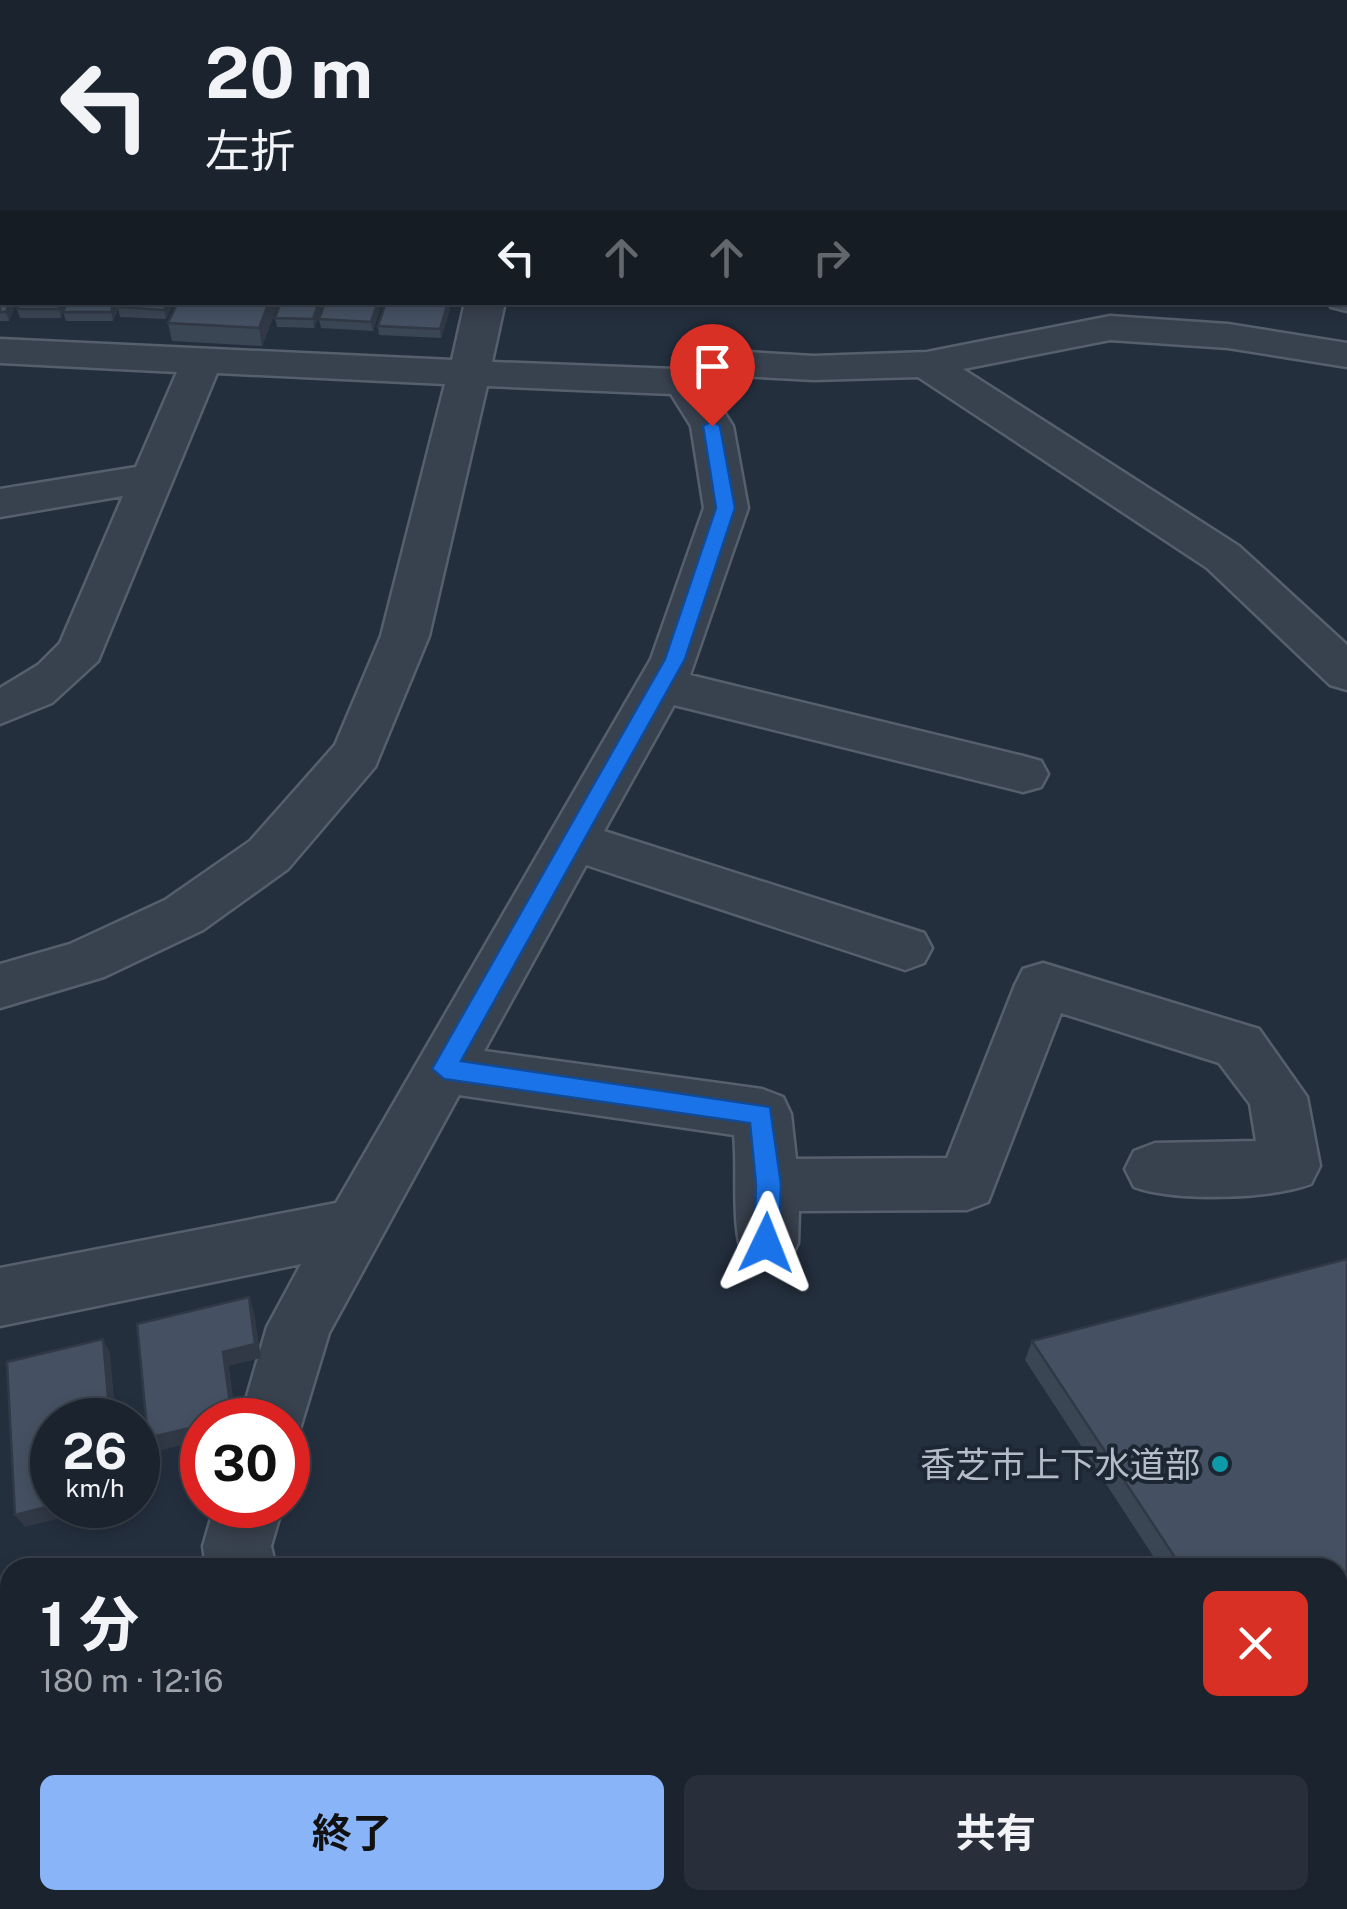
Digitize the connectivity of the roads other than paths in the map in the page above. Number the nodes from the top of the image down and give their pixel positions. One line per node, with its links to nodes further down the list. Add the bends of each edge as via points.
1 (484, 305): 6 (street)
2 (0, 351): 4 (street)
3 (1347, 355): 5 (street, via 1228,336 1110,328)
4 (202, 360): 6 (street); 8 (street)
5 (926, 364): 7 (street, via 814,368 713,362); 10 (street, via 1223,557)
6 (469, 373): 7 (street); 16 (street, via 405,636 357,754 268,855 184,915 84,962)
7 (684, 382): 11 (street, via 712,426 726,508)
8 (151, 478): 9 (street); 12 (street, via 82,649 31,696)
9 (0, 503)
10 (1347, 672)
11 (661, 685): 13 (street); 14 (street)
12 (0, 707)
13 (1023, 774)
14 (573, 841): 15 (street); 17 (street)
15 (904, 948)
16 (0, 986)
17 (444, 1069): 19 (street, via 762,1114); 20 (street)
18 (1155, 1169): 19 (street, via 1290,1166 1278,1096 1239,1046 1043,984 967,1184)
19 (769, 1184): 21 (street)
20 (355, 1226): 22 (street); 23 (street, via 299,1327)
21 (766, 1243)
22 (0, 1297)
23 (279, 1398)
24 (243, 1528): 25 (street)
25 (240, 1558)

